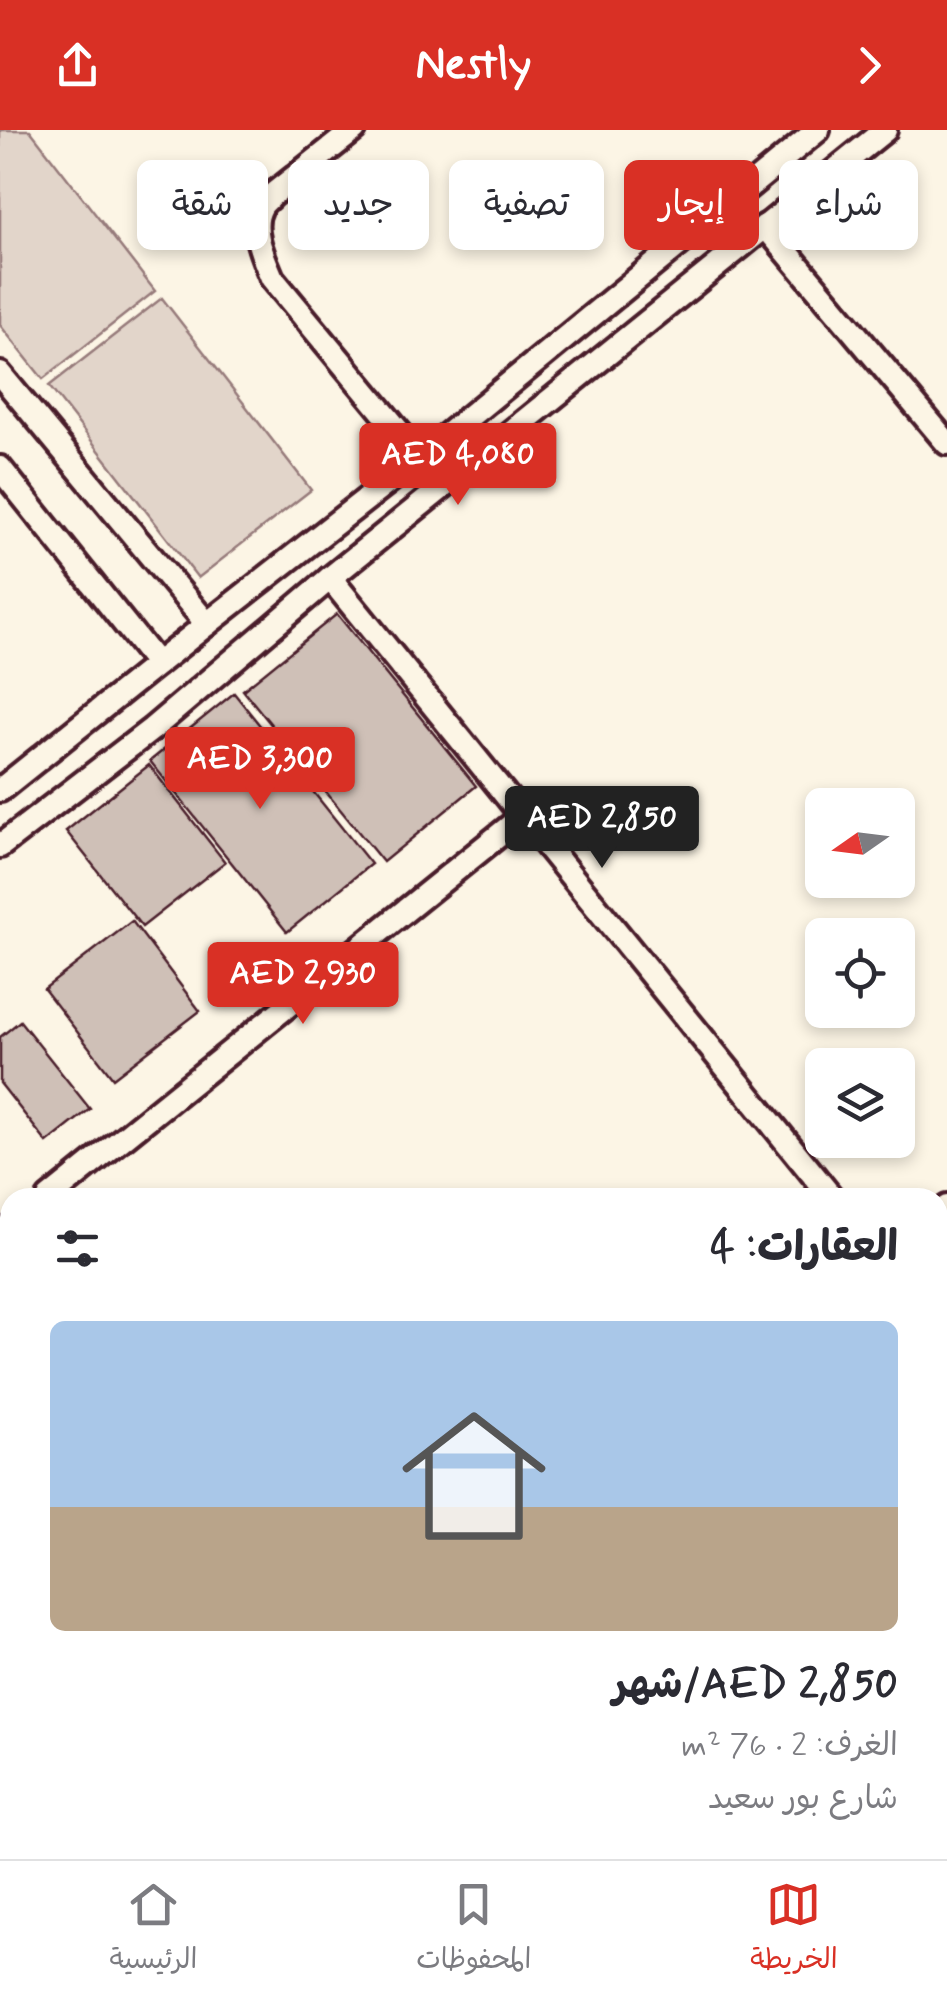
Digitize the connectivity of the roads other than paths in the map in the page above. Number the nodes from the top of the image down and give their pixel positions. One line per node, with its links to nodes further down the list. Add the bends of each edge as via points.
1 (354, 130): 7 (street, via 260,208 261,252 272,278)
2 (818, 130): 7 (street)
3 (885, 130): 4 (street)
4 (765, 226): 6 (street); 9 (street)
5 (0, 374): 10 (street)
6 (947, 443)
7 (420, 457): 10 (street)
8 (0, 468): 11 (street)
9 (330, 578): 13 (street); 14 (street, via 152,729)
10 (206, 624): 11 (street)
11 (157, 664): 12 (street)
12 (0, 790)
13 (524, 815): 15 (street); 16 (street)
14 (0, 846)
15 (78, 1188)
16 (824, 1188)

